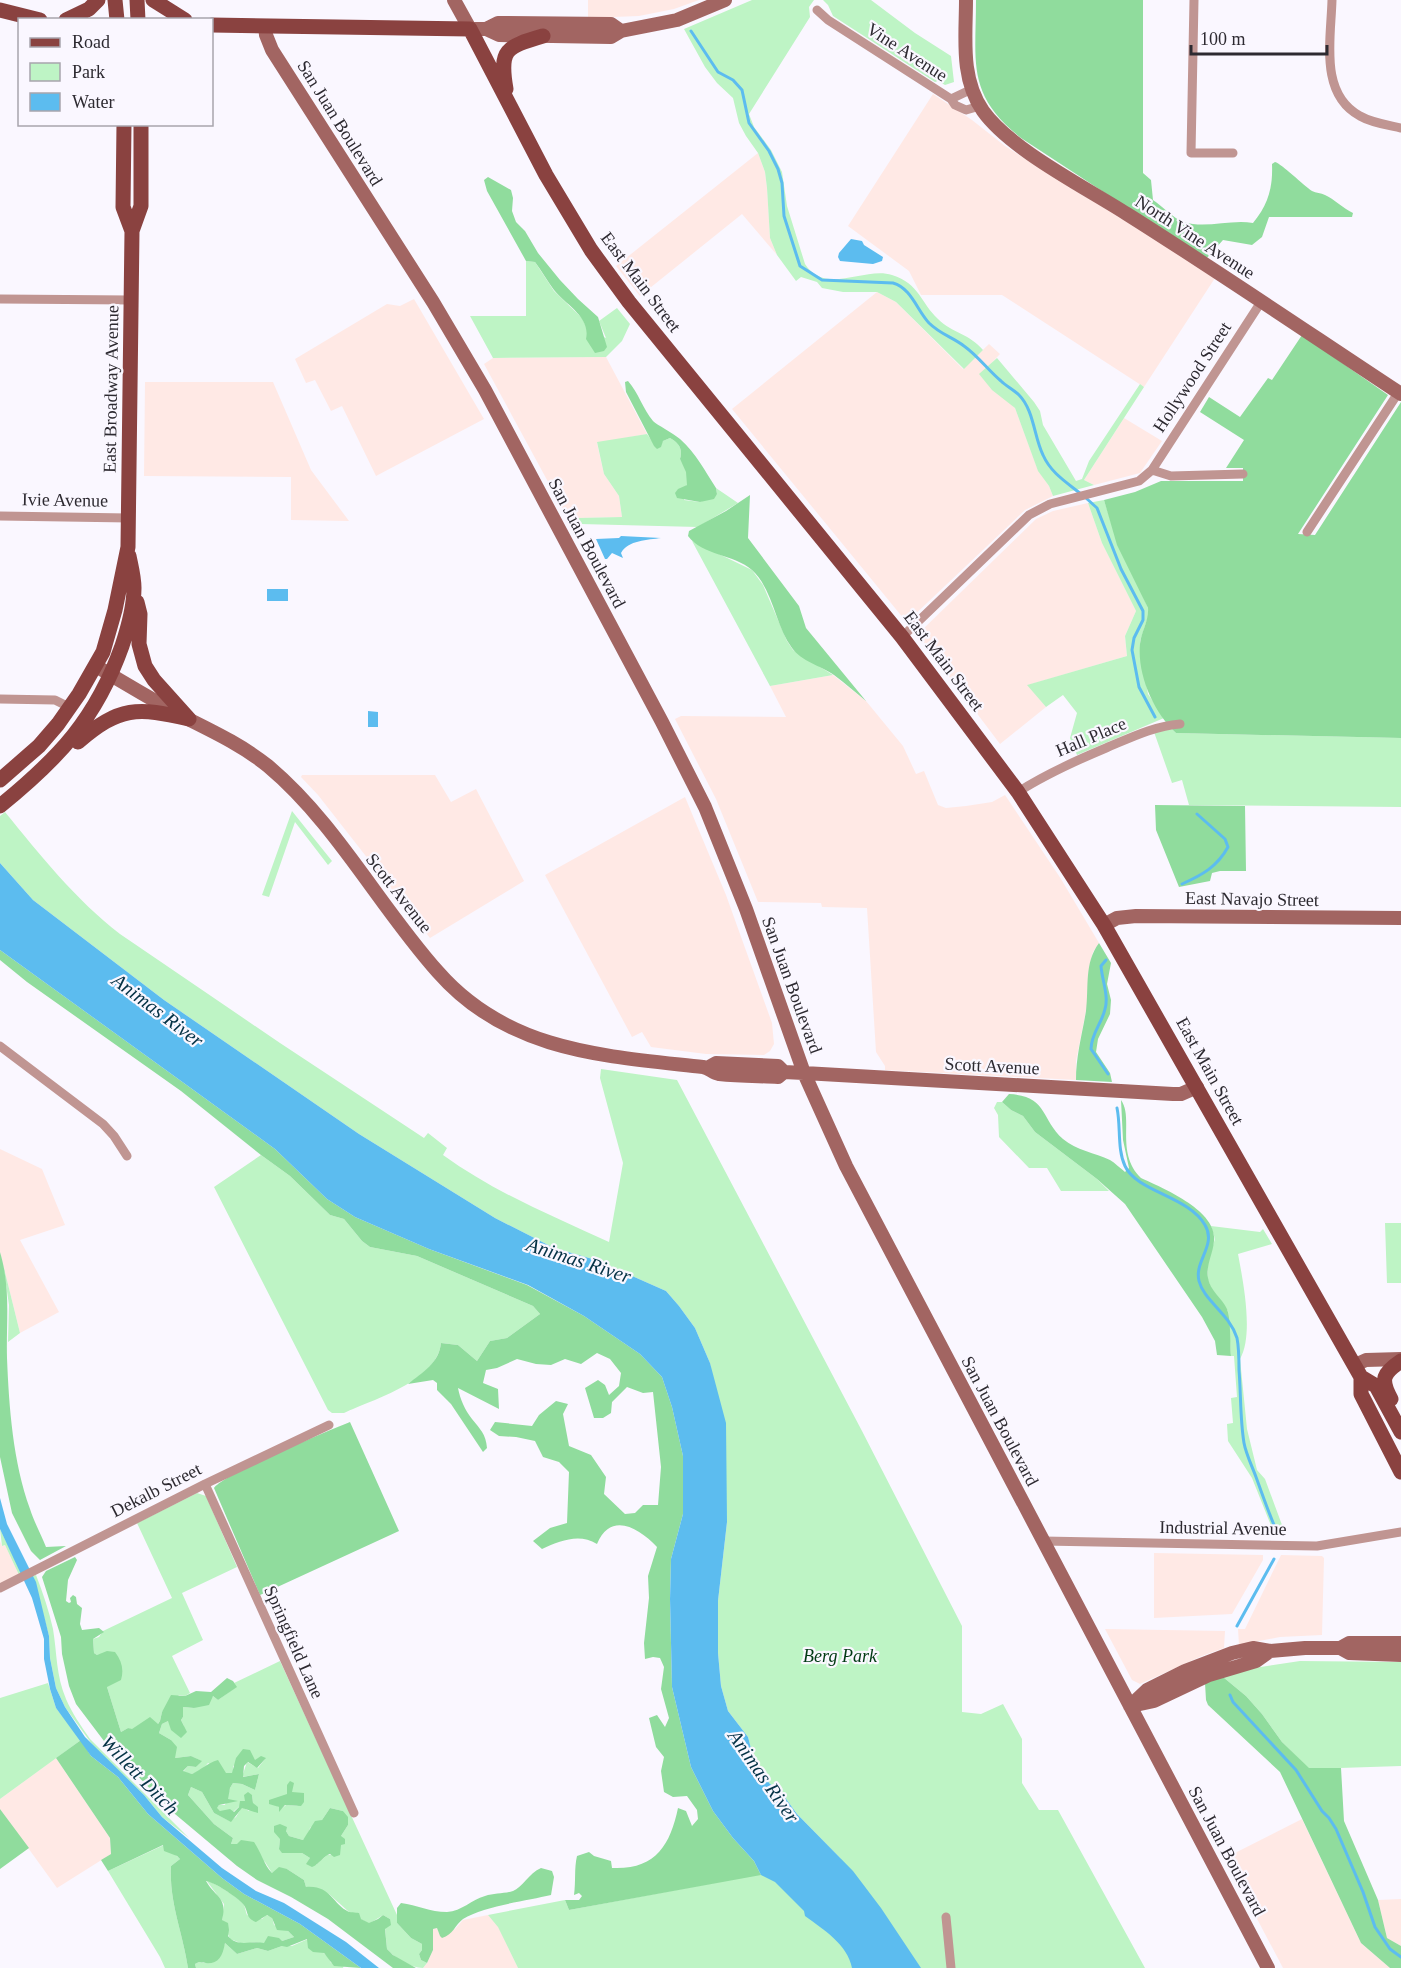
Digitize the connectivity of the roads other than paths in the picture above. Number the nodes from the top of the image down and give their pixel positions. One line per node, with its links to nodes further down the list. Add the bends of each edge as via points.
1 (98, 0): 13 (main road)
2 (115, 0): 14 (main road)
3 (137, 0): 15 (main road)
4 (153, 0): 16 (main road)
5 (454, 0): 19 (main road, East Main Street)
6 (725, 0): 21 (main road, via 677,20)
7 (966, 0): 24 (main road, via 967,65)
8 (1194, 0): 29 (street, via 1191,153)
9 (1332, 0): 28 (street, via 1331,66 1333,86 1342,104 1361,117)
10 (817, 10): 23 (street, Vine Avenue)
11 (0, 11): 12 (main road)
12 (30, 18)
13 (70, 18)
14 (117, 18)
15 (138, 18)
16 (181, 18)
17 (213, 25): 18 (main road)
18 (265, 26): 19 (main road); 56 (main road, San Juan Boulevard, via 272,50 485,390 662,722 705,807)
19 (470, 29): 20 (main road); 25 (main road, East Main Street)
20 (486, 29): 21 (main road, via 498,23 611,24); 22 (main road, via 499,35)
21 (621, 31): 22 (main road, via 611,37)
22 (543, 36): 25 (main road, via 517,45 505,56 502,68)
23 (951, 99): 24 (street, Vine Avenue); 24 (street, Vine Avenue, via 966,110)
24 (976, 99): 33 (main road, North Vine Avenue, via 991,120 1017,144)
25 (509, 104): 42 (main road, East Main Street, via 597,259)
26 (124, 126): 30 (main road, East Broadway Avenue, via 123,207)
27 (141, 126): 30 (main road, East Broadway Avenue, via 141,206)
28 (1401, 129)
29 (1233, 153)
30 (132, 231): 32 (main road, East Broadway Avenue)
31 (0, 299): 32 (street)
32 (131, 300): 38 (main road, East Broadway Avenue)
33 (1261, 302): 34 (main road, North Vine Avenue); 35 (street, Hollywood Street)
34 (1400, 393): 39 (street)
35 (1152, 470): 36 (street, via 1171,476); 42 (street, via 1139,481 1050,504 1029,515)
36 (1243, 474)
37 (0, 516): 38 (street, Ivie Avenue)
38 (129, 518): 40 (main road, East Broadway Avenue)
39 (1307, 532)
40 (128, 547): 41 (main road, East Broadway Avenue); 43 (main road, East Broadway Avenue, via 111,628)
41 (135, 587): 44 (main road, East Broadway Avenue, via 128,626); 47 (main road, via 145,666)
42 (902, 637): 51 (main road, East Main Street)
43 (96, 666): 44 (main road, Scott Avenue); 46 (main road, East Broadway Avenue)
44 (111, 675): 47 (main road, Scott Avenue); 49 (main road, East Broadway Avenue, via 80,729)
45 (0, 699): 46 (street, via 54,700)
46 (69, 707): 50 (main road, East Broadway Avenue, via 39,746)
47 (189, 719): 49 (main road, via 141,710 122,713 99,724); 56 (main road, Scott Avenue, via 243,748 300,797 437,971 482,1011 520,1033 619,1058 707,1068 716,1063 778,1066 784,1072)
48 (1180, 724): 51 (street, Hall Place, via 1164,725 1127,739 1059,768)
49 (41, 772): 52 (main road, East Broadway Avenue)
50 (0, 780)
51 (1018, 792): 54 (main road, East Main Street)
52 (0, 806)
53 (1401, 918): 54 (main road, East Navajo Street, via 1136,916 1117,918)
54 (1104, 925): 57 (main road, East Main Street)
55 (0, 1046): 58 (street, via 103,1124)
56 (804, 1073): 57 (main road, Scott Avenue, via 1173,1094); 67 (main road, San Juan Boulevard, via 846,1166)
57 (1197, 1088): 60 (main road, East Main Street)
58 (127, 1156)
59 (1401, 1360): 60 (main road, via 1366,1360); 61 (main road, via 1384,1381)
60 (1358, 1371): 63 (main road, East Main Street, via 1376,1386); 64 (main road, East Main Street, via 1361,1394)
61 (1401, 1417)
62 (329, 1425): 65 (street, Dekalb Street)
63 (1401, 1432)
64 (1401, 1472)
65 (205, 1484): 68 (street, Dekalb Street); 73 (street, Springfield Lane)
66 (1401, 1532): 67 (street, Industrial Avenue, via 1317,1546)
67 (1043, 1541): 72 (main road, San Juan Boulevard)
68 (0, 1588)
69 (1401, 1643): 70 (main road, via 1349,1643)
70 (1340, 1648): 71 (main road, via 1349,1653); 72 (main road, via 1253,1648 1204,1663 1147,1690)
71 (1401, 1655)
72 (1130, 1706): 76 (main road, San Juan Boulevard)
73 (354, 1814)
74 (946, 1917): 75 (street)
75 (951, 1968)
76 (1268, 1968)

